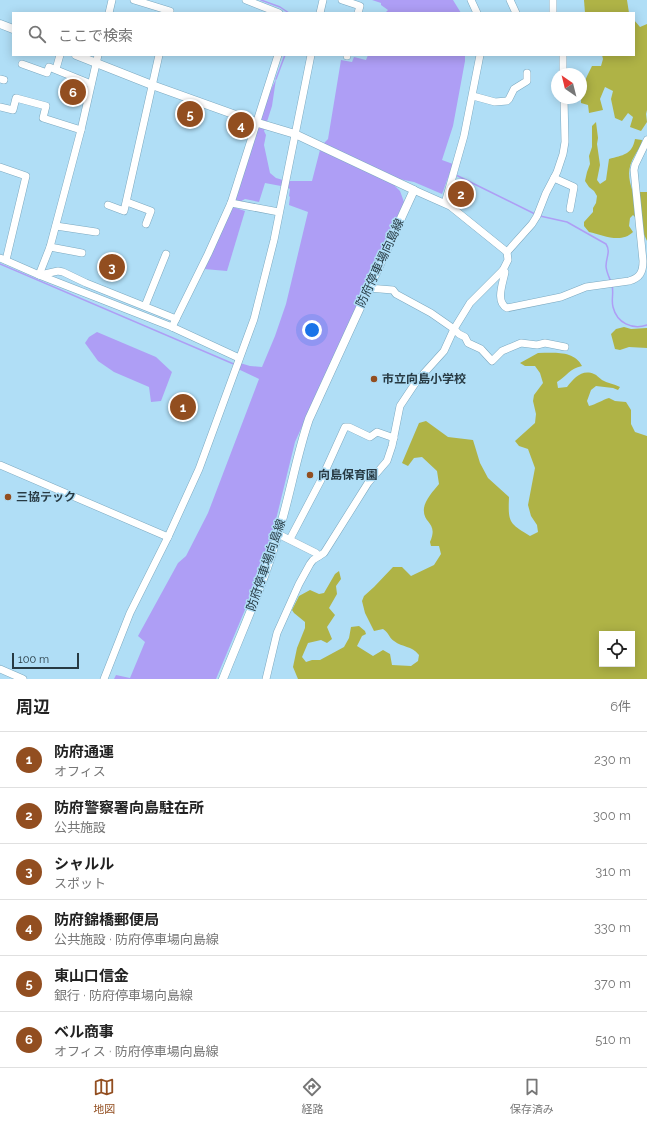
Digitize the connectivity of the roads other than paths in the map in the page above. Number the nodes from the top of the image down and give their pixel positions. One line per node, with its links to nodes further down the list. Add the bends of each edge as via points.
1 (112, 0): 9 (street)
2 (134, 0): 10 (street)
3 (246, 0): 11 (street)
4 (322, 0): 12 (street)
5 (342, 0): 13 (street, via 360,6)
6 (471, 0): 14 (street)
7 (510, 0): 15 (street)
8 (553, 0): 16 (street)
9 (109, 12)
10 (170, 12)
11 (276, 12)
12 (320, 12)
13 (358, 12)
14 (477, 12)
15 (516, 12)
16 (553, 12)
17 (0, 24): 18 (main road)
18 (12, 29)
19 (60, 56): 29 (street)
20 (81, 56): 26 (main road)
21 (158, 56): 32 (street)
22 (278, 56): 36 (street)
23 (311, 56): 38 (street)
24 (480, 56): 33 (street)
25 (563, 56): 28 (street)
26 (97, 59): 31 (street); 32 (main road)
27 (22, 64): 29 (street, via 47,73 49,67)
28 (563, 68)
29 (56, 69): 31 (street)
30 (527, 73): 33 (street, via 527,81 514,89 507,101 495,102)
31 (91, 84): 37 (street)
32 (152, 85): 36 (main road); 43 (street)
33 (473, 96): 45 (street)
34 (564, 104): 41 (street, via 564,142)
35 (0, 107): 37 (street, via 13,110 16,98 46,106 43,118)
36 (257, 122): 38 (main road); 44 (street)
37 (81, 130): 50 (street)
38 (295, 134): 42 (main road); 48 (street)
39 (647, 140): 57 (street, via 634,170 643,269 635,279 586,287 561,297 507,308 501,300)
40 (0, 167): 56 (street, via 26,176)
41 (554, 178): 47 (street, via 574,187); 53 (street, via 532,224)
42 (414, 190): 45 (street); 59 (main road, 防府停車場向島線)
43 (127, 202): 46 (street, via 124,211); 49 (street, via 151,211)
44 (231, 203): 48 (street); 61 (street)
45 (445, 203): 53 (street)
46 (108, 205)
47 (570, 209)
48 (279, 212): 65 (street, via 254,319)
49 (146, 224)
50 (56, 226): 51 (street); 52 (street)
51 (96, 232)
52 (50, 247): 54 (street); 58 (street)
53 (507, 252): 57 (street, via 508,260)
54 (82, 253)
55 (166, 254): 60 (street)
56 (3, 259): 58 (street)
57 (504, 270): 63 (street, via 474,298)
58 (39, 275): 60 (street, via 63,272); 62 (street)
59 (368, 288): 63 (street, via 393,290); 68 (main road, 防府停車場向島線, via 309,419)
60 (145, 306): 61 (street)
61 (176, 318): 62 (street)
62 (172, 327): 65 (street)
63 (454, 328): 64 (street, via 468,343 481,349 492,361 502,351 521,343 538,346 545,343); 66 (street, via 444,351 403,400)
64 (565, 347)
65 (239, 358): 69 (street, via 199,469)
66 (394, 438): 70 (street, via 377,432 370,437 345,427); 71 (street, via 387,462 368,484 328,548)
67 (0, 465): 69 (street)
68 (278, 534): 70 (street); 75 (main road, 防府停車場向島線, via 270,562)
69 (168, 537): 74 (street, via 130,613)
70 (290, 539): 71 (street)
71 (319, 556): 76 (street, via 310,564 299,584 280,627)
72 (0, 669): 73 (street)
73 (23, 679)
74 (104, 679)
75 (223, 679)
76 (266, 679)

